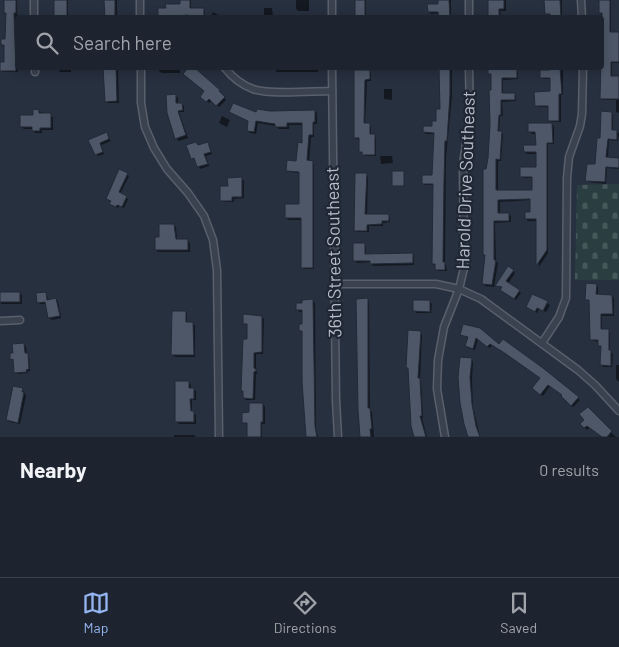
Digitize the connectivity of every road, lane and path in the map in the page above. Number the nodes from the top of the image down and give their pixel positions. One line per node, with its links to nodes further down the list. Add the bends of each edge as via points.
1 (34, 0): 6 (street)
2 (140, 0): 7 (street)
3 (332, 0): 8 (street)
4 (469, 0): 9 (street)
5 (581, 0): 10 (street)
6 (34, 15)
7 (140, 15)
8 (332, 15)
9 (469, 15)
10 (582, 15)
11 (141, 70): 23 (street, via 141,104 148,134 167,169 204,216 213,240 217,270)
12 (227, 70): 16 (street, via 254,90)
13 (332, 70): 16 (street, 36th Street Southeast)
14 (469, 70): 18 (street, Harold Drive Southeast, via 470,118 463,164 464,268)
15 (582, 70): 21 (street, via 582,114 569,158 567,178 566,298 559,317)
16 (332, 91): 17 (street, 36th Street Southeast)
17 (334, 284): 18 (street, via 436,284); 24 (street, 36th Street Southeast)
18 (459, 290): 21 (street, via 481,299); 25 (street, Harold Drive Southeast, via 444,327 438,360 438,389)
19 (20, 320): 20 (street)
20 (0, 321)
21 (542, 343): 22 (street, via 595,385)
22 (619, 411)
23 (219, 437)
24 (338, 437)
25 (445, 437)

